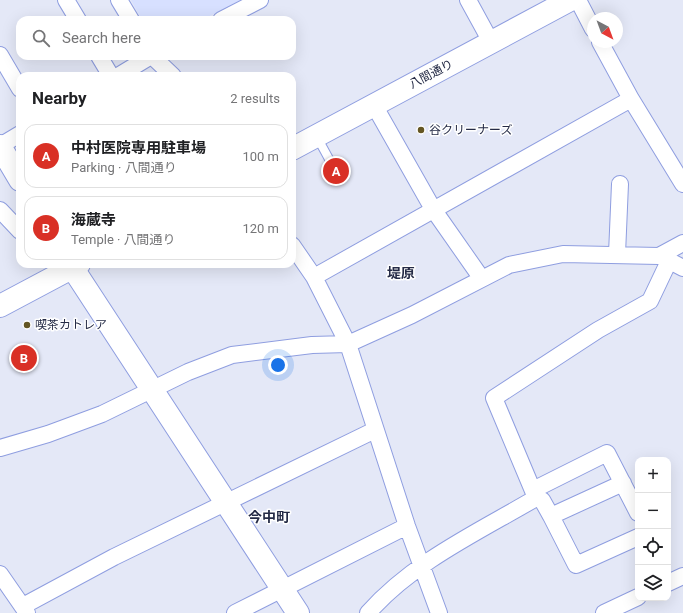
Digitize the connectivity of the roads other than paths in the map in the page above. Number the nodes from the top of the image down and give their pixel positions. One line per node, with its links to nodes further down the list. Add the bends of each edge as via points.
1 (66, 0): 7 (street)
2 (120, 0): 8 (street)
3 (260, 0): 9 (street)
4 (468, 0): 11 (street)
5 (570, 0): 11 (street, 八間通り)
6 (578, 0): 10 (street)
7 (76, 16)
8 (129, 16)
9 (229, 16)
10 (587, 17)
11 (491, 42): 22 (street, 八間通り)
12 (603, 48): 21 (street)
13 (0, 55): 20 (street)
14 (101, 60): 17 (street)
15 (144, 60): 18 (street)
16 (155, 60): 19 (street)
17 (109, 72)
18 (125, 72)
19 (169, 72)
20 (16, 82)
21 (631, 99): 30 (street); 31 (street)
22 (374, 105): 24 (street, 八間通り); 31 (street)
23 (16, 136): 25 (street)
24 (316, 136): 26 (street, 八間通り); 27 (lane)
25 (0, 146): 28 (street)
26 (296, 147)
27 (329, 159)
28 (16, 173)
29 (620, 184): 36 (street)
30 (683, 184)
31 (433, 209): 40 (street); 41 (street)
32 (0, 210): 33 (street)
33 (16, 227)
34 (683, 243): 37 (street)
35 (296, 251): 40 (street)
36 (617, 254): 37 (street); 41 (street, via 564,254 509,265)
37 (670, 262): 48 (street, via 650,301 598,330 494,398)
38 (66, 268): 42 (street)
39 (73, 268): 44 (street)
40 (314, 277): 43 (street)
41 (482, 279): 43 (street)
42 (0, 306)
43 (348, 344): 44 (street, via 306,345 232,355); 45 (street)
44 (152, 388): 46 (street, via 102,414); 49 (street)
45 (375, 430): 49 (street); 52 (street)
46 (0, 448)
47 (623, 483): 48 (street, via 607,453); 50 (street); 51 (street)
48 (534, 494): 51 (street, via 542,500); 54 (street)
49 (225, 503): 58 (street); 60 (street, via 114,557)
50 (635, 507)
51 (551, 516): 53 (street, via 576,565)
52 (407, 526): 54 (street); 58 (street)
53 (635, 538)
54 (421, 566): 63 (street, via 400,581); 64 (street)
55 (0, 574): 60 (street)
56 (683, 576): 57 (street)
57 (671, 582)
58 (282, 588): 61 (street); 62 (street)
59 (635, 598): 65 (street)
60 (25, 610)
61 (236, 613)
62 (298, 613)
63 (368, 613)
64 (439, 613)
65 (604, 613)

